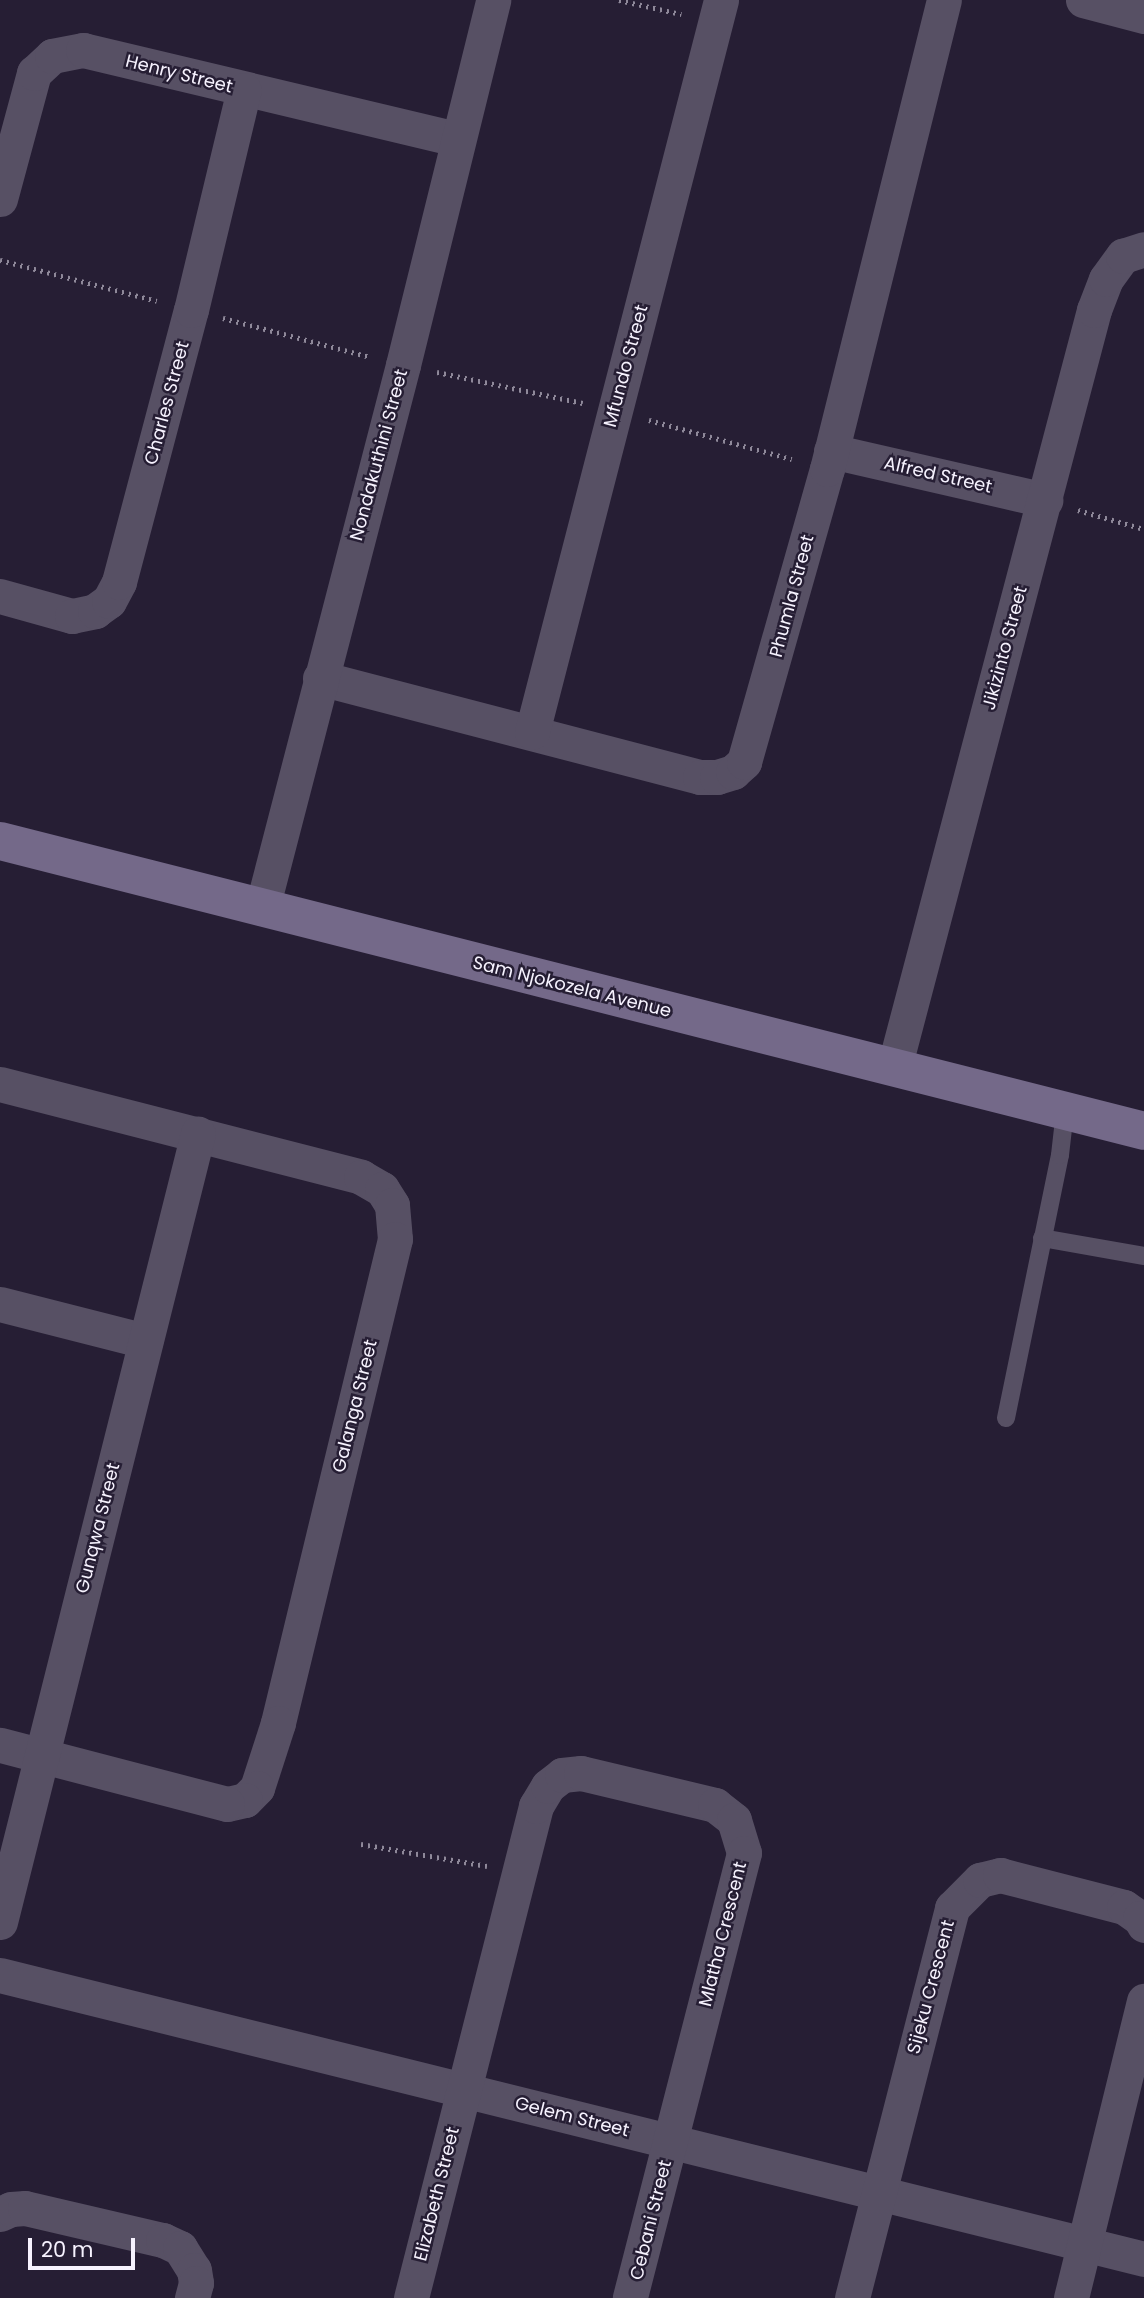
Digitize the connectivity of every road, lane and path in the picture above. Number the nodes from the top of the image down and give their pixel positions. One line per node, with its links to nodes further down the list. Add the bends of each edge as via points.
1 (493, 0): 8 (street, Nondakuthini Street)
2 (619, 0): 5 (path)
3 (944, 0): 15 (street, Phumla Street)
4 (1083, 0): 6 (street)
5 (718, 11): 14 (street, Mfundo Street)
6 (1144, 16)
7 (244, 90): 8 (street, Henry Street); 9 (street, Henry Street, via 83,50 52,56 34,74); 12 (street, Charles Street)
8 (458, 139): 13 (street, Nondakuthini Street)
9 (0, 199)
10 (1144, 249): 16 (street, Jikizinto Street, via 1123,256 1094,310)
11 (0, 260): 12 (path)
12 (191, 310): 13 (path); 18 (street, Charles Street, via 119,582 109,601 95,611 72,615)
13 (403, 365): 14 (path); 19 (street, Nondakuthini Street)
14 (615, 410): 15 (path); 20 (street, Mfundo Street)
15 (829, 460): 16 (street, Alfred Street); 20 (street, Phumla Street, via 744,762 733,772 700,777)
16 (1045, 500): 17 (path); 23 (street, Jikizinto Street)
17 (1144, 529)
18 (0, 596)
19 (320, 678): 20 (street, Phumla Street); 22 (street, Nondakuthini Street)
20 (532, 732)
21 (0, 841): 22 (street, Sam Njokozela Avenue)
22 (262, 908): 23 (street, Sam Njokozela Avenue)
23 (894, 1068): 25 (street, Sam Njokozela Avenue)
24 (0, 1084): 27 (street, Galanga Street)
25 (1065, 1111): 26 (street, Sam Njokozela Avenue); 28 (lane)
26 (1144, 1131)
27 (198, 1133): 31 (street, Gunqwa Street); 34 (street, Galanga Street, via 360,1177 383,1189 395,1219 395,1239 278,1723 257,1788 245,1800 227,1804)
28 (1042, 1238): 29 (lane); 32 (lane)
29 (1144, 1255)
30 (0, 1304): 31 (street)
31 (145, 1341): 34 (street, Gunqwa Street)
32 (1006, 1418)
33 (0, 1745): 34 (street, Galanga Street)
34 (41, 1756): 37 (street, Gunqwa Street)
35 (361, 1844): 36 (path)
36 (519, 1871): 41 (street, Mlatha Crescent); 42 (street, Mlatha Crescent, via 536,1806 548,1786 562,1775 581,1773 715,1805 734,1820 744,1853)
37 (0, 1922)
38 (1144, 1925): 43 (street, Sijeku Crescent, via 1124,1907 1000,1875 981,1880 951,1908)
39 (0, 1975): 41 (street, Gelem Street)
40 (1144, 2001): 45 (street)
41 (463, 2090): 42 (street, Gelem Street); 48 (street, Elizabeth Street)
42 (671, 2141): 43 (street, Gelem Street); 49 (street, Cebani Street)
43 (877, 2193): 45 (street, Gelem Street); 50 (street, Sijeku Crescent)
44 (0, 2214): 47 (street, via 24,2208 163,2240 180,2248 194,2270)
45 (1084, 2244): 46 (street, Gelem Street); 51 (street)
46 (1144, 2259)
47 (192, 2298)
48 (411, 2298)
49 (631, 2298)
50 (852, 2298)
51 (1071, 2298)

